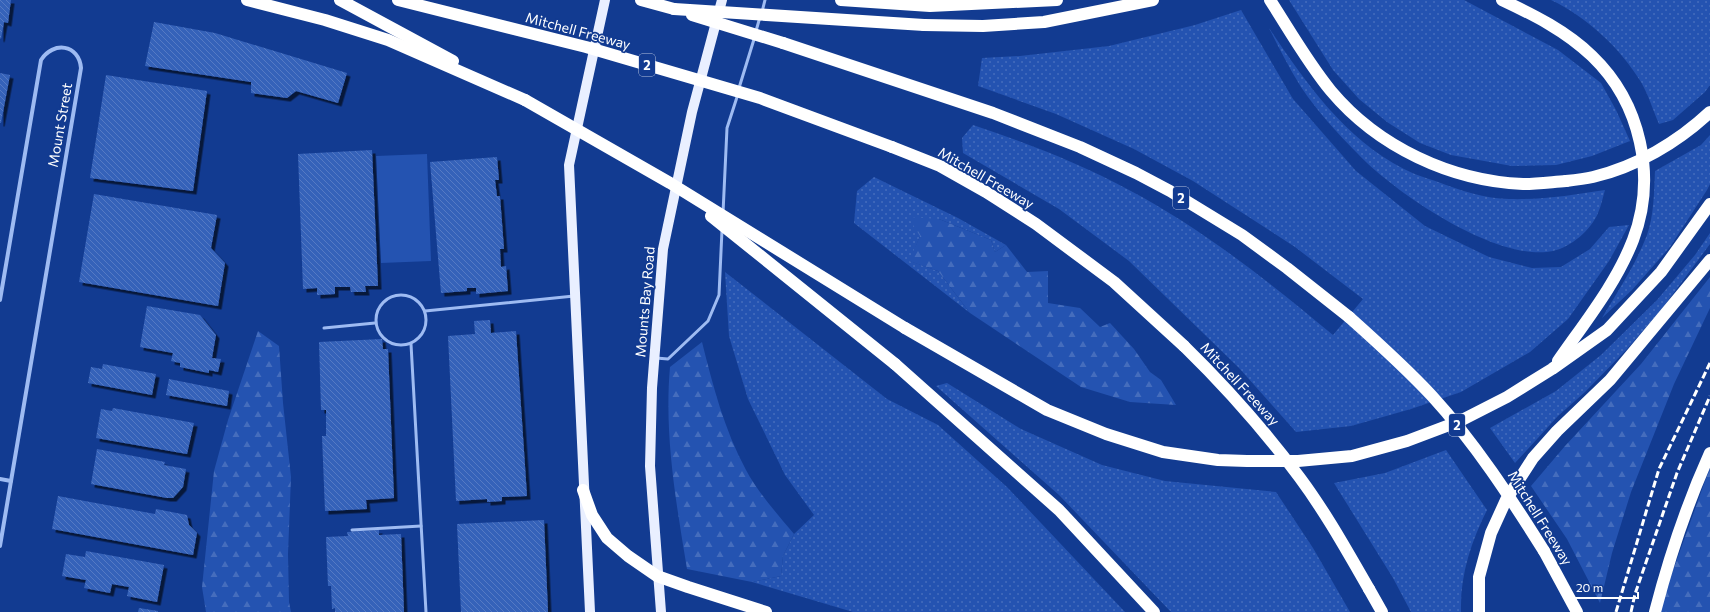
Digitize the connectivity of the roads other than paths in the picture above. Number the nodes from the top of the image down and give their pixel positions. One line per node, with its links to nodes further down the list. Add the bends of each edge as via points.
1 (247, 0): 14 (highway, via 325,20 388,40)
2 (340, 0): 14 (highway)
3 (397, 0): 40 (highway, Mitchell Freeway / 2, bridge, via 586,47 760,98 892,146 940,166 986,192 1036,224 1114,282 1184,346 1239,403 1301,479)
4 (605, 0): 19 (main road, via 569,165)
5 (641, 0): 13 (highway, Mitchell Freeway / 2)
6 (722, 0): 25 (main road, Mounts Bay Road, via 692,112 663,248)
7 (765, 0): 25 (lane, via 728,128 719,295 708,320 668,359)
8 (841, 0): 9 (highway, via 930,6)
9 (1057, 0)
10 (1153, 0): 13 (highway, bridge, via 1044,22 983,26 924,25)
11 (1270, 0): 15 (highway, bridge, via 1306,57 1332,91 1363,122 1413,156 1470,176 1523,184 1594,177 1636,162 1678,139)
12 (1502, 0): 26 (highway, via 1555,27 1592,56 1610,77 1628,106 1642,148 1644,192 1633,240 1613,280)
13 (674, 9): 42 (highway, Mitchell Freeway / 2, bridge, via 909,84 1080,147 1170,191 1242,235 1349,317 1408,371 1452,420 1494,474 1544,551)
14 (525, 100): 16 (highway, bridge)
15 (1710, 112)
16 (670, 183): 26 (highway, bridge, via 1019,395 1077,423 1163,452 1218,460 1298,461 1352,456 1406,441 1460,421 1507,397); 39 (highway, bridge, via 896,364 1059,510)
17 (1710, 204): 26 (highway, via 1662,272 1607,330)
18 (1710, 260): 41 (highway, via 1610,380 1557,431 1530,464 1506,500 1491,533 1478,578)
19 (574, 296): 21 (lane); 30 (main road)
20 (0, 300): 29 (street, Mount Street, via 41,60 50,50 66,48 78,57 80,68)
21 (425, 311): 22 (lane, via 413,297 398,294 384,301 377,310); 24 (lane, via 427,320 423,335)
22 (375, 323): 23 (lane); 24 (lane, via 378,331 388,342 397,346)
23 (324, 328)
24 (411, 344): 31 (lane)
25 (654, 358): 34 (main road, Mounts Bay Road, via 650,466)
26 (1552, 369)
27 (1710, 453): 43 (highway, via 1666,570)
28 (0, 479): 29 (street)
29 (11, 481): 33 (street, Mount Street)
30 (583, 490): 34 (highway, via 592,516 607,538); 36 (main road)
31 (421, 526): 32 (lane); 35 (lane)
32 (352, 530)
33 (0, 546)
34 (658, 576): 37 (main road, Mounts Bay Road); 38 (highway)
35 (426, 612)
36 (590, 612)
37 (660, 612)
38 (766, 612)
39 (1154, 612)
40 (1382, 612)
41 (1479, 612)
42 (1577, 612)
43 (1655, 612)

